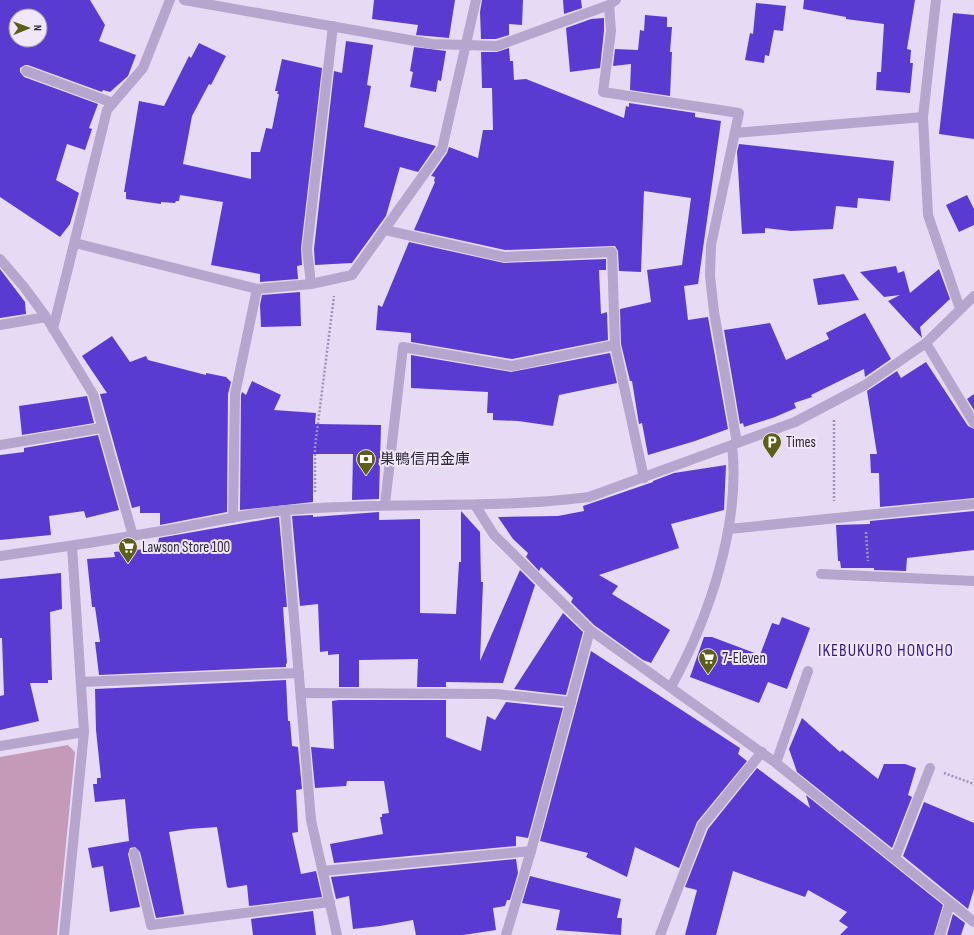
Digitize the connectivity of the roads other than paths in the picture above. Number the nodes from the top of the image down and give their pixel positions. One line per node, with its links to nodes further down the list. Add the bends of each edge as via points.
1 (170, 0): 9 (street, via 143,68)
2 (184, 0): 6 (street)
3 (476, 0): 7 (street)
4 (936, 0): 10 (street)
5 (613, 2): 7 (street, via 496,46); 11 (street, via 603,92 739,113)
6 (333, 26): 7 (street, via 432,44); 15 (street, via 307,249)
7 (465, 45): 12 (street, via 442,149)
8 (26, 71): 9 (street)
9 (112, 103): 13 (street, via 107,110)
10 (923, 117): 11 (street); 18 (street, via 928,215)
11 (735, 133): 26 (street, via 711,245 710,276)
12 (385, 230): 15 (street, via 352,275); 23 (street, via 504,257 612,252)
13 (76, 243): 16 (street); 21 (street)
14 (0, 259): 19 (street)
15 (311, 284): 16 (street)
16 (257, 289): 33 (street, via 235,394)
17 (974, 296): 18 (street)
18 (960, 309): 22 (street)
19 (46, 317): 20 (street); 21 (street)
20 (0, 325)
21 (53, 329): 25 (street, via 93,394)
22 (926, 343): 24 (street); 26 (street, via 865,385 833,402 795,422)
23 (614, 345): 28 (street); 29 (street, via 512,366 403,347)
24 (974, 423)
25 (101, 428): 27 (street); 35 (street)
26 (735, 444): 28 (street); 34 (street)
27 (0, 445)
28 (644, 478): 31 (street, via 590,497 555,502)
29 (385, 504): 31 (street); 32 (street)
30 (974, 504): 34 (street)
31 (475, 505): 40 (street, via 494,535)
32 (285, 510): 33 (street); 42 (street)
33 (233, 518): 35 (street)
34 (729, 529): 44 (street, via 713,591)
35 (133, 536): 36 (street)
36 (72, 546): 37 (street); 43 (street)
37 (0, 556)
38 (821, 574): 39 (street)
39 (974, 580)
40 (590, 630): 44 (street); 46 (street)
41 (808, 671): 50 (street)
42 (299, 673): 43 (street); 45 (street)
43 (81, 682): 47 (street)
44 (671, 687): 49 (street)
45 (301, 693): 46 (street, via 496,694); 55 (street, via 311,820)
46 (571, 702): 52 (street)
47 (84, 732): 48 (street); 59 (street)
48 (0, 746)
49 (762, 752): 50 (street); 62 (street, via 702,826)
50 (776, 763): 54 (street)
51 (930, 768): 54 (street)
52 (531, 851): 55 (street); 61 (street)
53 (134, 853): 56 (street, via 151,925)
54 (894, 858): 57 (street)
55 (323, 871): 56 (street)
56 (330, 902): 60 (street)
57 (950, 902): 58 (street); 63 (street)
58 (974, 922)
59 (64, 935)
60 (337, 935)
61 (506, 935)
62 (660, 935)
63 (940, 935)

